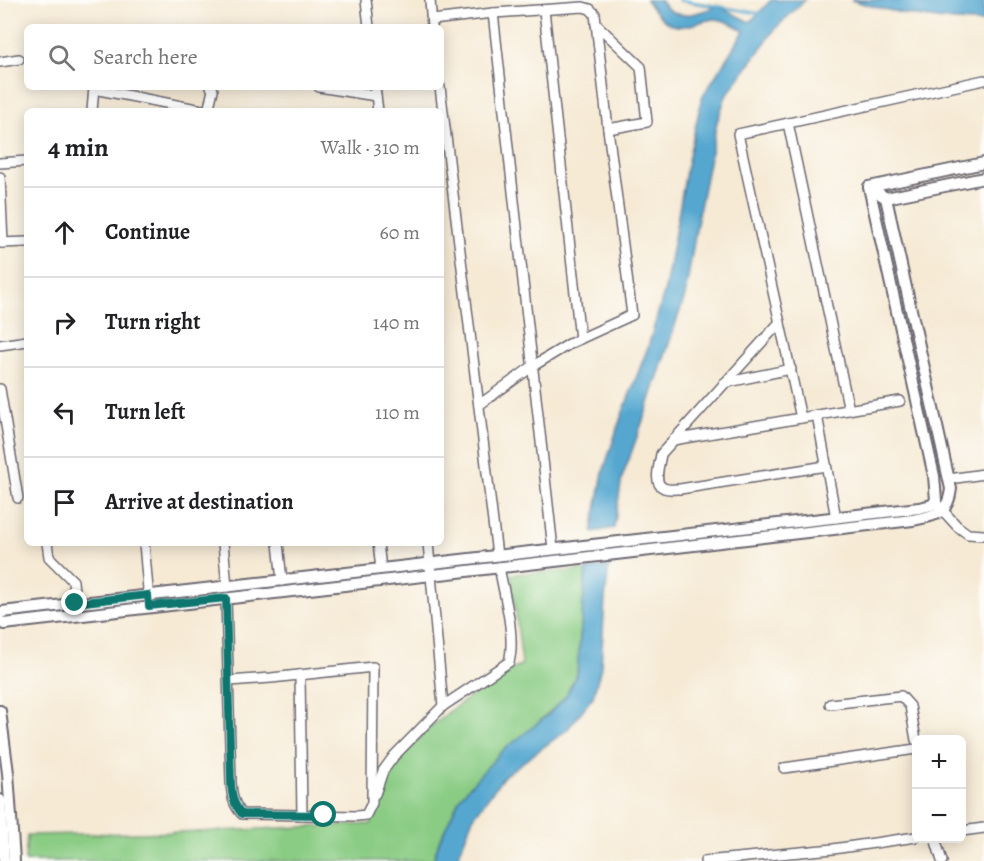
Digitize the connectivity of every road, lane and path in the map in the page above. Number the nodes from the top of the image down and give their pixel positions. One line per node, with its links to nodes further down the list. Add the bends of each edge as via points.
1 (366, 0): 6 (street)
2 (430, 0): 5 (street)
3 (544, 10): 4 (street); 7 (street, via 583,7 595,14); 35 (street)
4 (493, 13): 5 (street); 38 (street)
5 (432, 23)
6 (369, 24)
7 (596, 24): 24 (street); 24 (street, via 641,67 647,122)
8 (19, 59): 9 (street)
9 (0, 62)
10 (984, 80): 23 (street)
11 (94, 90): 17 (street)
12 (104, 90): 18 (street)
13 (212, 90): 19 (street)
14 (353, 90): 16 (street)
15 (440, 90): 21 (street)
16 (376, 92): 20 (street)
17 (92, 108)
18 (193, 108)
19 (208, 108)
20 (378, 108)
21 (443, 108)
22 (444, 120): 43 (street)
23 (788, 123): 34 (street, via 738,134); 44 (street)
24 (608, 129): 35 (street, via 632,315)
25 (24, 161): 26 (street)
26 (0, 163)
27 (984, 163): 30 (street)
28 (0, 177): 33 (street)
29 (984, 178): 31 (street)
30 (869, 187): 31 (street); 52 (street, via 934,476)
31 (886, 198): 50 (street)
32 (24, 242): 33 (street)
33 (2, 243)
34 (780, 321): 39 (street); 40 (street)
35 (580, 339): 38 (street)
36 (24, 341): 37 (street)
37 (0, 345)
38 (532, 366): 43 (street); 62 (street)
39 (790, 369): 40 (street); 46 (street)
40 (724, 382): 47 (street)
41 (0, 389): 51 (street)
42 (900, 401): 44 (street)
43 (479, 405): 63 (street)
44 (849, 410): 45 (street)
45 (817, 416): 46 (street); 48 (street)
46 (801, 418): 47 (street)
47 (673, 440): 48 (street, via 661,454 657,478 664,488 680,489)
48 (826, 466): 54 (street)
49 (984, 474): 50 (street)
50 (949, 479): 53 (street, via 950,502)
51 (18, 498)
52 (935, 502): 53 (street); 54 (street, via 919,508)
53 (942, 511): 55 (street, via 968,534); 64 (street, via 913,520)
54 (836, 518): 62 (street)
55 (984, 535)
56 (48, 546): 70 (street, via 50,557 73,581)
57 (144, 546): 69 (street)
58 (223, 546): 68 (street)
59 (278, 546): 67 (street)
60 (378, 546): 65 (street)
61 (428, 546): 66 (street)
62 (553, 549): 63 (street)
63 (498, 555): 66 (street)
64 (499, 567): 66 (street); 76 (street, via 510,632 509,662)
65 (381, 569): 66 (street); 67 (street)
66 (431, 569): 68 (street); 76 (street)
67 (282, 581): 68 (street)
68 (227, 593): 69 (street); 74 (street)
69 (149, 601): 70 (street); 72 (street, via 4,624)
70 (75, 603): 71 (street)
71 (0, 614)
72 (0, 621)
73 (300, 675): 74 (street); 82 (street, via 373,667); 83 (street)
74 (229, 681): 83 (street, via 235,807 242,814)
75 (830, 704): 78 (street, via 901,696 910,706)
76 (443, 706): 82 (street, via 383,771)
77 (0, 711): 89 (street)
78 (915, 735)
79 (912, 749): 80 (street)
80 (784, 768)
81 (0, 800): 88 (street)
82 (372, 803): 83 (street, via 366,814 357,816)
83 (302, 815)
84 (984, 828): 85 (street)
85 (966, 830)
86 (912, 838): 90 (street)
87 (937, 843): 91 (street)
88 (4, 861)
89 (14, 861)
90 (705, 861)
91 (942, 861)

